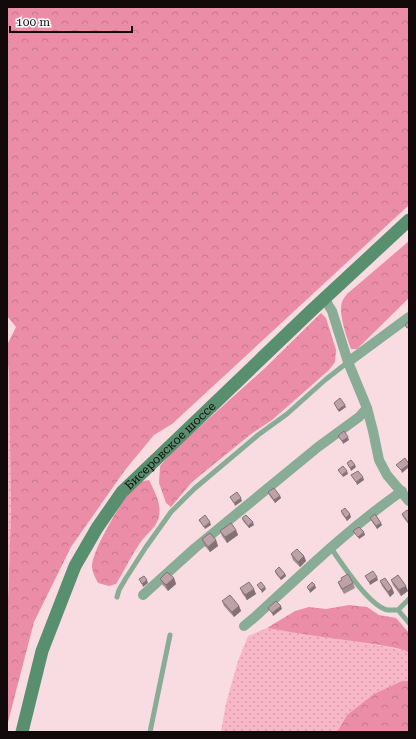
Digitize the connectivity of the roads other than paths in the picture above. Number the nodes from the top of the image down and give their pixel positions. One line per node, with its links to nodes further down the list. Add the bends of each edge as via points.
1 (409, 220): 2 (main road, Бисеровское шоссе)
2 (324, 298): 4 (street, via 332,311); 16 (main road, Бисеровское шоссе, via 122,492 109,510 75,566 42,651)
3 (409, 317): 4 (street)
4 (348, 362): 5 (street); 10 (lane, via 194,489 171,512 126,578)
5 (367, 408): 6 (street, via 379,460 387,475); 9 (street, via 195,548)
6 (402, 491): 7 (street); 8 (street)
7 (409, 501)
8 (331, 548): 12 (lane, via 373,601 387,610); 14 (street)
9 (143, 595)
10 (117, 597)
11 (409, 599): 12 (lane)
12 (398, 610): 13 (lane)
13 (409, 623)
14 (244, 626)
15 (170, 635): 17 (lane)
16 (22, 732)
17 (150, 732)

